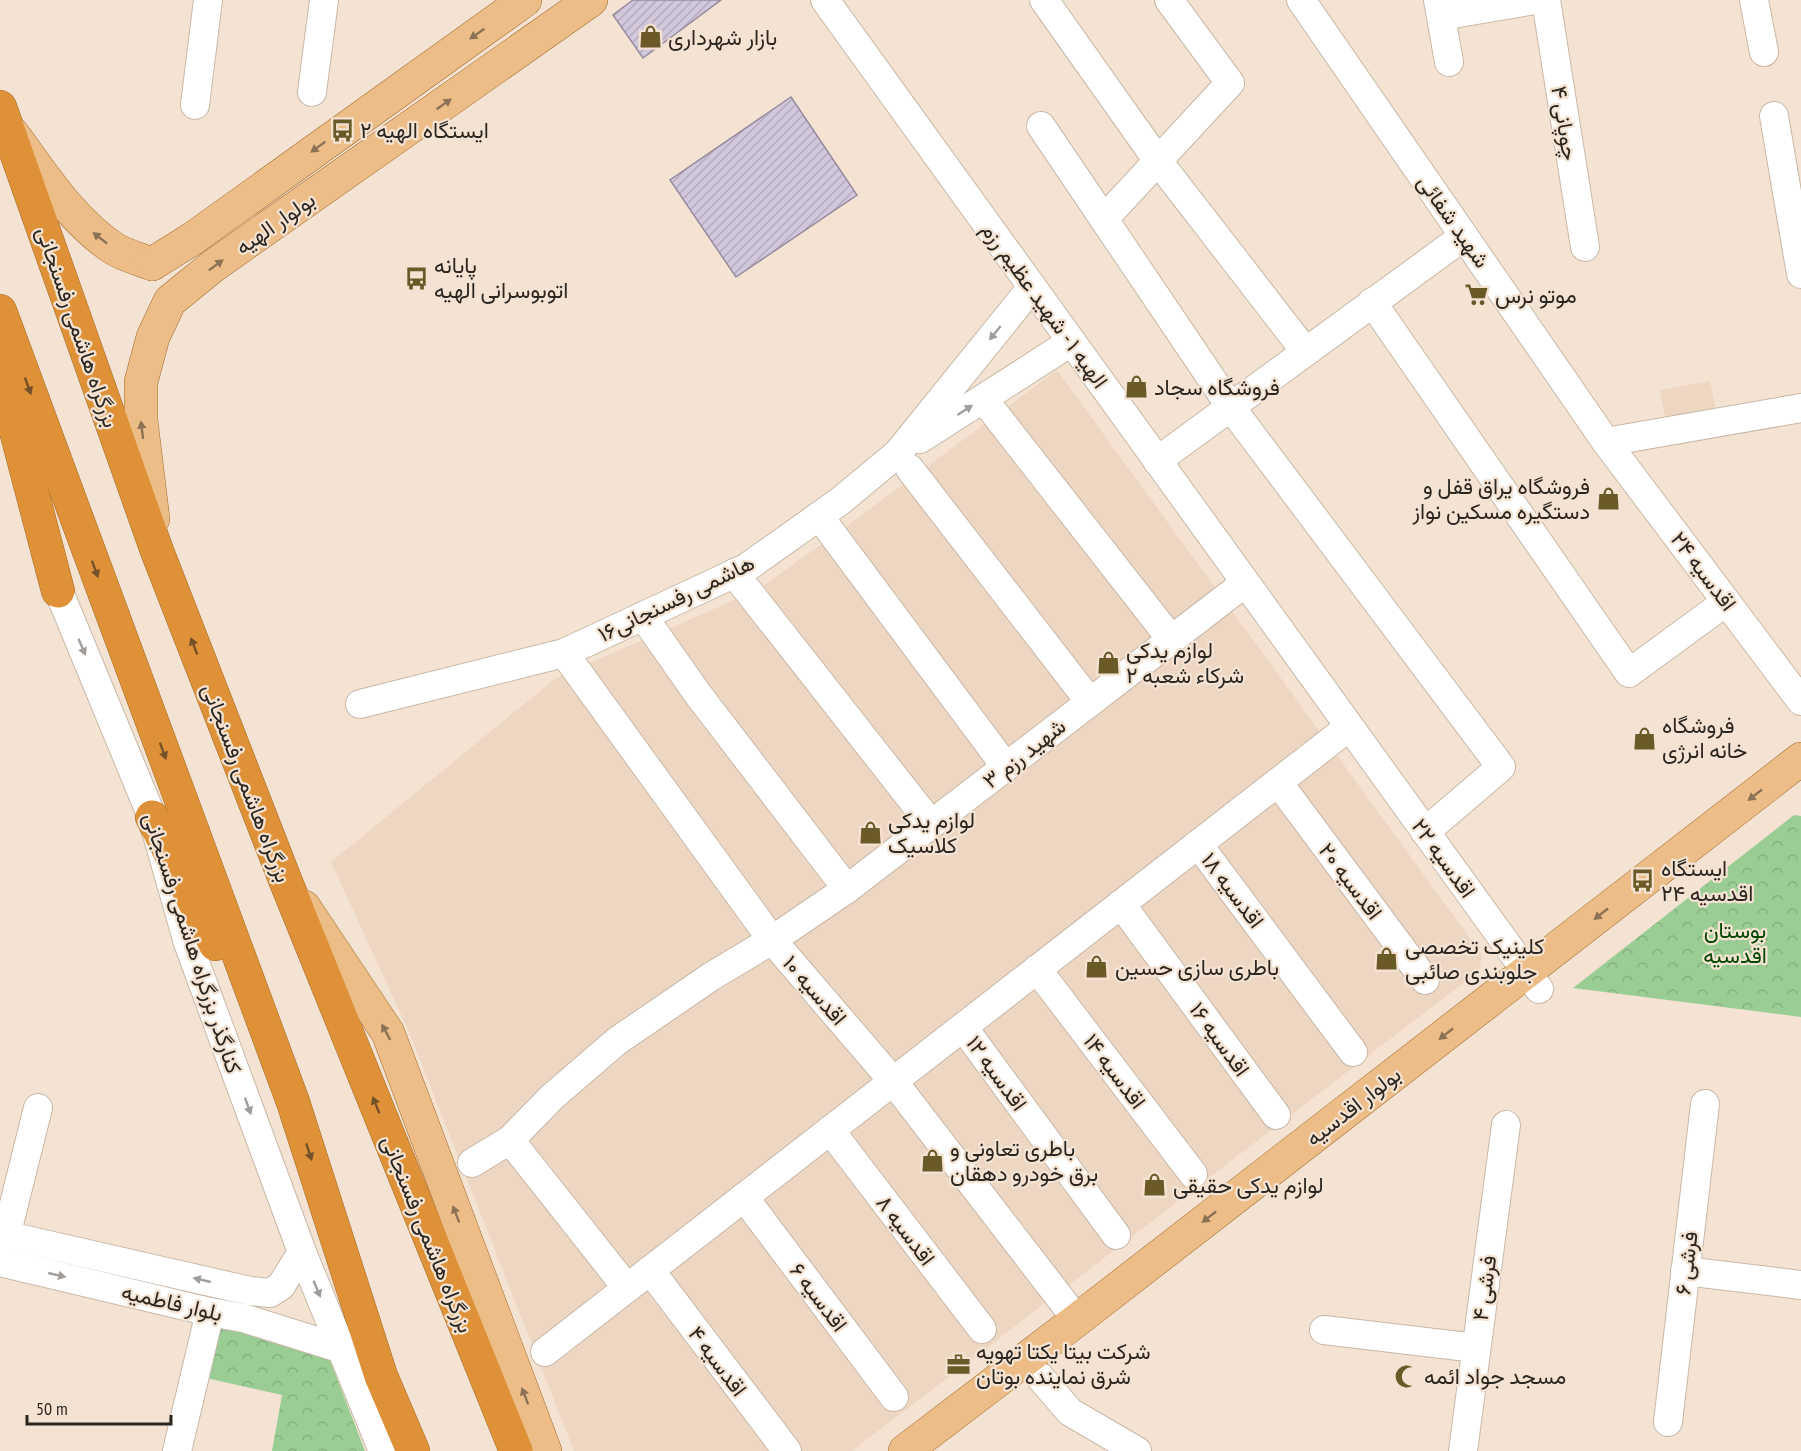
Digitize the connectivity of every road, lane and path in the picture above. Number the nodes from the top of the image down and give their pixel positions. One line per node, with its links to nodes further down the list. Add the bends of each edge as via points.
1 (208, 0): 16 (street)
2 (324, 0): 15 (street)
3 (525, 0): 24 (main road, بولوار الهیه, one-way to 24)
4 (591, 0): 27 (main road, بولوار الهیه, one-way to 4, via 213,266)
5 (825, 0): 26 (street, الهیه ۱ - شهید عظیم رزم)
6 (1044, 0): 20 (street)
7 (1169, 0): 20 (street, via 1230,83)
8 (1301, 0): 22 (street, شهید شفائی)
9 (1535, 0): 12 (street)
10 (1546, 0): 23 (street, چوپانی ۴)
11 (1756, 0): 13 (street)
12 (1440, 8): 14 (street)
13 (1764, 52)
14 (1449, 62)
15 (312, 92)
16 (195, 105)
17 (3, 116): 24 (main road, one-way to 17, via 114,249 81,223); 41 (highway, بزرگراه هاشمی رفسنجانی)
18 (1774, 116): 25 (street)
19 (1041, 126): 21 (street)
20 (1158, 161): 21 (street); 31 (street)
21 (1104, 219): 33 (street)
22 (1464, 236): 28 (street); 37 (street, شهید شفائی)
23 (1585, 247)
24 (152, 264): 27 (main road, via 152,287)
25 (1801, 274)
26 (1032, 287): 30 (street, الهیه ۱ - شهید عظیم رزم); 38 (street, هاشمی رفسنجانی۱۶, one-way to 38)
27 (170, 301): 41 (main road, بولوار الهیه, one-way to 27, via 141,420 141,382 153,337)
28 (1372, 302): 31 (street); 45 (street, via 1629,673)
29 (0, 311): 71 (highway, one-way to 71)
30 (1071, 342): 38 (street, one-way to 30); 39 (street, الهیه ۱ - شهید عظیم رزم)
31 (1305, 351): 33 (street)
32 (0, 370): 44 (highway)
33 (1230, 406): 39 (street); 59 (street, via 1501,768)
34 (1801, 408): 37 (street)
35 (992, 410): 47 (street)
36 (0, 436): 44 (street, کنارگذر بزرگراه هاشمی رفسنجانی)
37 (1606, 442): 45 (street, اقدسیه ۲۴)
38 (904, 461): 40 (street, هاشمی رفسنجانی۱۶); 50 (street)
39 (1157, 461): 43 (street, الهیه ۱ - شهید عظیم رزم)
40 (819, 516): 42 (street, هاشمی رفسنجانی۱۶); 54 (street)
41 (157, 551): 61 (highway, بزرگراه هاشمی رفسنجانی, one-way to 41)
42 (734, 573): 46 (street, هاشمی رفسنجانی۱۶); 58 (street)
43 (1245, 583): 47 (street, شهید رزم ۳); 52 (street, الهیه ۱ - شهید عظیم رزم)
44 (58, 591): 57 (street, کنارگذر بزرگراه هاشمی رفسنجانی, one-way to 57)
45 (1726, 602): 49 (street, اقدسیه ۲۴)
46 (643, 616): 48 (street, هاشمی رفسنجانی۱۶); 62 (street)
47 (1171, 639): 50 (street, شهید رزم ۳)
48 (564, 653): 51 (street, هاشمی رفسنجانی۱۶); 64 (street, اقدسیه ۱۰)
49 (1801, 701)
50 (1090, 702): 54 (street, شهید رزم ۳)
51 (360, 704)
52 (1349, 727): 55 (street); 59 (street, اقدسیه ۲۲)
53 (1801, 759): 67 (main road, بولوار اقدسیه, one-way to 67)
54 (1006, 767): 58 (street, شهید رزم ۳)
55 (1278, 782): 60 (street); 66 (street, اقدسیه ۲۰)
56 (1801, 786): 67 (main road, بولوار اقدسیه)
57 (152, 817): 71 (highway); 82 (street, کنارگذر بزرگراه هاشمی رفسنجانی, one-way to 82, via 188,943)
58 (931, 824): 62 (street, شهید رزم ۳)
59 (1425, 832): 67 (street, اقدسیه ۲۲)
60 (1198, 844): 63 (street); 69 (street, اقدسیه ۱۸)
61 (284, 877): 102 (highway, بزرگراه هاشمی رفسنجانی, one-way to 61); 103 (main road, one-way to 61, via 388,1033)
62 (847, 889): 64 (street, شهید رزم ۳)
63 (1121, 904): 65 (street); 74 (street, اقدسیه ۱۶)
64 (772, 940): 70 (street, اقدسیه ۱۰); 77 (street, شهید رزم ۳, via 617,1041 552,1097)
65 (1037, 969): 68 (street); 79 (street, اقدسیه ۱۴)
66 (1425, 980)
67 (1532, 981): 90 (main road, بولوار اقدسیه, one-way to 90); 96 (main road, بولوار اقدسیه)
68 (963, 1027): 70 (street); 81 (street, اقدسیه ۱۲)
69 (1353, 1052)
70 (893, 1081): 76 (street); 90 (street, اقدسیه ۱۰)
71 (293, 1102): 101 (highway, one-way to 101, via 381,1376)
72 (1705, 1104): 85 (street, فرشی ۶)
73 (38, 1108): 83 (street)
74 (1276, 1115)
75 (1506, 1125): 93 (street, فرشی ۴)
76 (830, 1130): 80 (street); 91 (street, اقدسیه ۸)
77 (510, 1140): 78 (street, شهید رزم ۳); 87 (street)
78 (472, 1163)
79 (1193, 1174)
80 (744, 1197): 84 (street); 97 (street, اقدسیه ۶)
81 (1116, 1235)
82 (302, 1252): 88 (street, بلوار فاطمیه, via 281,1286); 94 (street, کنارگذر بزرگراه هاشمی رفسنجانی, one-way to 94)
83 (2, 1253): 88 (street, بلوار فاطمیه, one-way to 83); 89 (street, بلوار فاطمیه, one-way to 89)
84 (650, 1270): 87 (street); 104 (street, اقدسیه ۴)
85 (1685, 1271): 86 (street); 98 (street, فرشی ۶)
86 (1801, 1285)
87 (627, 1288): 95 (street)
88 (247, 1305): 89 (street, بلوار فاطمیه); 94 (street, بلوار فاطمیه)
89 (210, 1312): 99 (street)
90 (1077, 1320): 105 (main road, بولوار اقدسیه)
91 (982, 1329)
92 (1324, 1330): 93 (street)
93 (1476, 1348): 108 (street, فرشی ۴)
94 (342, 1349): 100 (street, کنارگذر بزرگراه هاشمی رفسنجانی)
95 (545, 1352)
96 (1039, 1376): 106 (main road, بولوار اقدسیه); 107 (street, via 1070,1412)
97 (894, 1397)
98 (1668, 1422)
99 (177, 1451)
100 (383, 1451)
101 (413, 1451)
102 (516, 1451)
103 (545, 1451)
104 (787, 1451)
105 (905, 1451)
106 (941, 1451)
107 (1137, 1451)
108 (1463, 1451)

